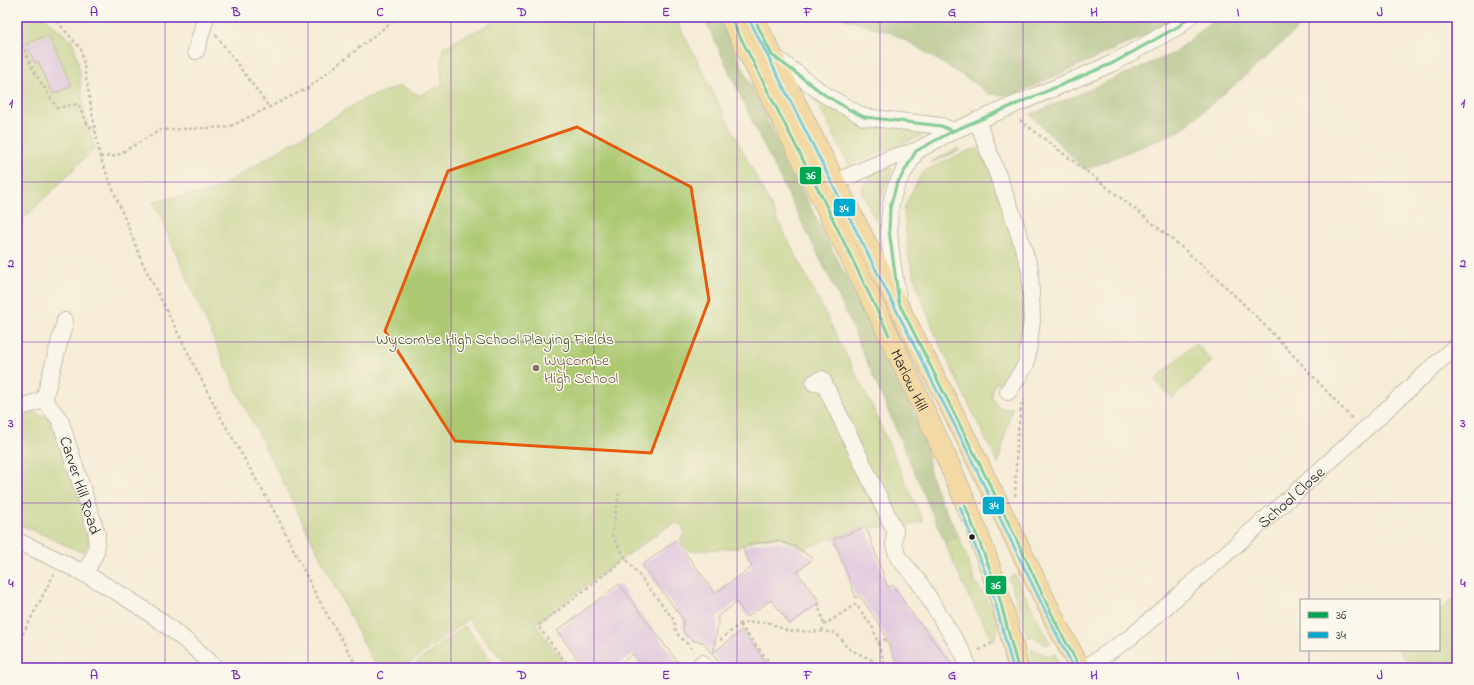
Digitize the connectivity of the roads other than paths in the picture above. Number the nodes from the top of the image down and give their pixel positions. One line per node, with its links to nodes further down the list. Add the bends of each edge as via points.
1 (730, 17): 11 (main road, Marlow Hill)
2 (753, 17): 6 (main road, Marlow Hill)
3 (1189, 17): 7 (street, via 1179,26 1113,63)
4 (205, 18): 5 (street)
5 (196, 51)
6 (772, 55): 8 (street, via 825,95 864,117 941,126); 10 (main road, Marlow Hill)
7 (977, 120): 8 (street); 16 (street, via 1012,213 1030,270 1032,320 1026,365)
8 (953, 131): 9 (street)
9 (916, 151): 10 (street, via 891,158); 12 (street, via 896,186 890,208 889,230)
10 (835, 182): 11 (street); 12 (main road, Marlow Hill)
11 (823, 199): 24 (main road, Marlow Hill, via 941,444 988,562 1013,640)
12 (899, 303): 25 (main road, Marlow Hill, via 1000,505 1058,629)
13 (66, 322): 17 (street)
14 (1457, 344): 21 (street, School Close, via 1294,494)
15 (814, 383): 22 (street, via 822,379 889,517 895,531 894,545 898,557 919,582 964,655)
16 (1015, 394)
17 (44, 400): 18 (street); 20 (street, Carver Hill Road, via 60,420 97,534 96,552)
18 (17, 408)
19 (17, 541): 20 (street)
20 (86, 574): 23 (street, via 147,610 193,646)
21 (1122, 645): 26 (street, School Close); 27 (street, School Close)
22 (970, 660)
23 (216, 668)
24 (1018, 668)
25 (1080, 668)
26 (1085, 668)
27 (1106, 668)

